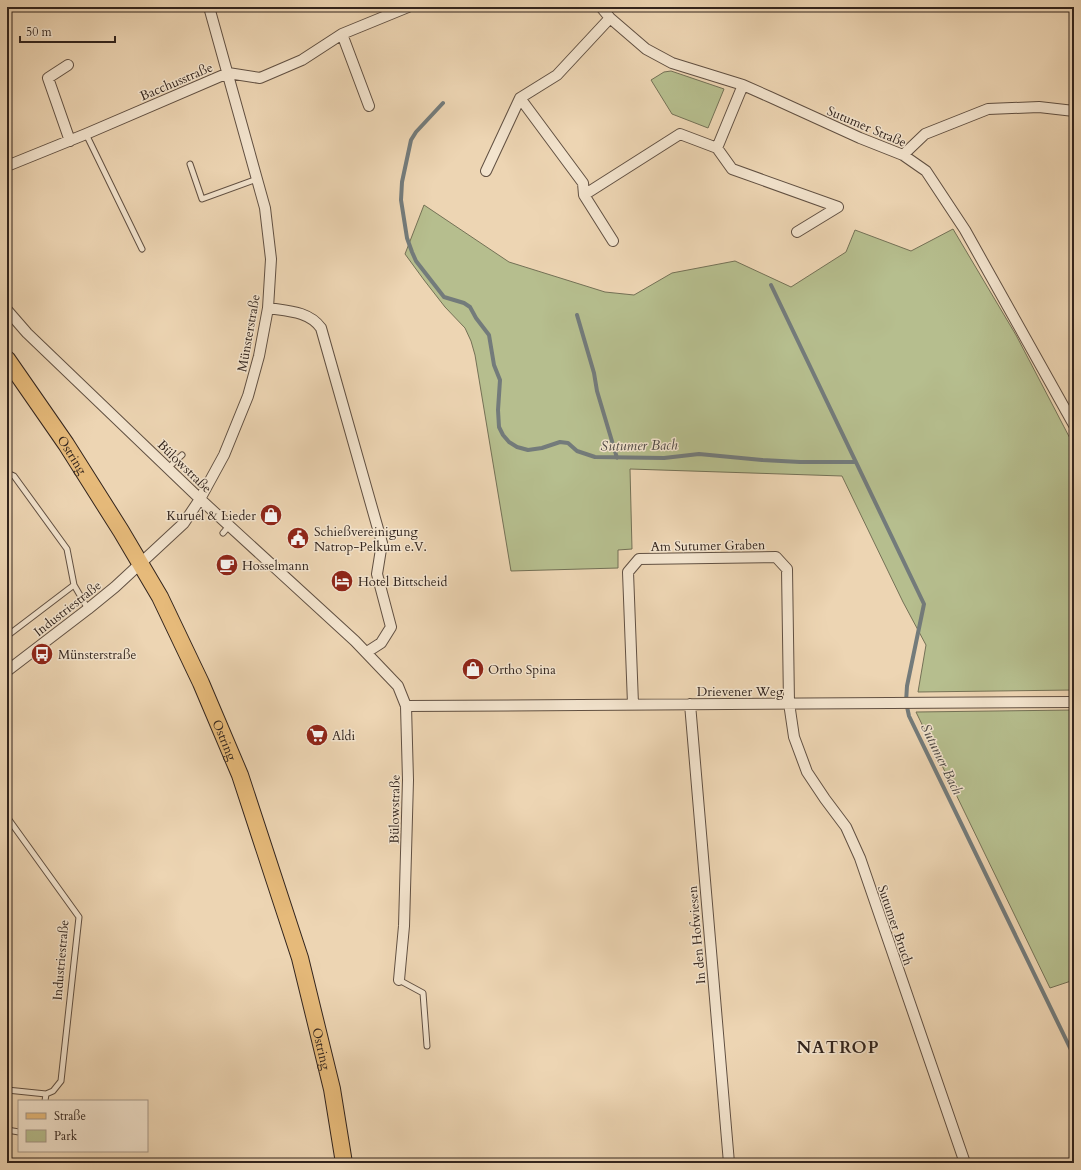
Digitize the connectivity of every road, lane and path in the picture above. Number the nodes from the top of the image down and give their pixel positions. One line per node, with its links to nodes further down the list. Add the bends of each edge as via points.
1 (209, 7): 7 (street, Münsterstraße)
2 (408, 7): 5 (street, Bacchusstraße)
3 (601, 7): 4 (street, Sutumer Straße)
4 (610, 18): 8 (street, Sutumer Straße, via 646,49 672,63); 9 (street, via 558,75)
5 (342, 34): 7 (street, Bacchusstraße, via 302,60 260,78); 10 (street)
6 (68, 65): 13 (street, via 48,78)
7 (228, 73): 12 (street, Bacchusstraße); 19 (street, Münsterstraße)
8 (742, 85): 14 (street); 15 (street, Sutumer Straße)
9 (520, 98): 18 (street); 20 (street, via 583,183)
10 (369, 106)
11 (1074, 111): 15 (street, via 1039,107 988,109 925,134)
12 (86, 134): 13 (street, Bacchusstraße); 23 (lane)
13 (70, 141): 17 (street, Bacchusstraße)
14 (717, 148): 20 (street, via 680,134); 21 (street, via 732,169 838,207)
15 (903, 155): 27 (street, Sutumer Straße, via 926,171 965,230)
16 (190, 164): 19 (lane, via 202,199)
17 (7, 166)
18 (486, 171)
19 (257, 179): 24 (street, Münsterstraße, via 265,208 270,259)
20 (584, 195): 22 (street)
21 (797, 232)
22 (613, 241)
23 (142, 249)
24 (268, 308): 31 (street, Münsterstraße, via 248,396 224,455); 36 (street, via 302,314 316,321 321,328 382,542 377,574 391,627 381,643)
25 (7, 310): 29 (street, Bülowstraße, via 27,333)
26 (7, 359): 32 (main road, Ostring, via 66,444)
27 (1074, 425)
28 (182, 455): 29 (lane)
29 (168, 468): 31 (street, Bülowstraße)
30 (7, 473): 33 (lane, via 14,476 67,549)
31 (200, 499): 32 (street, Münsterstraße, via 184,522); 36 (street, Bülowstraße, via 226,529)
32 (141, 564): 34 (street, Industriestraße); 51 (main road, Ostring, via 201,683 240,775 258,827 300,958 332,1090)
33 (74, 585): 34 (lane); 35 (lane)
34 (88, 609): 37 (street, Industriestraße)
35 (7, 636)
36 (367, 652): 42 (street, Bülowstraße, via 398,686)
37 (7, 671)
38 (1074, 702): 39 (street, Drievener Weg)
39 (789, 703): 40 (street, Am Sutumer Graben, via 787,569 776,557 639,559 628,572); 41 (street, Drievener Weg); 53 (street, Sutumer Bruch, via 794,737 807,772 846,828 860,858)
40 (633, 704): 41 (street, Drievener Weg); 42 (street, Drievener Weg)
41 (690, 704): 52 (street, In den Hofwiesen)
42 (406, 706): 44 (street, Bülowstraße, via 408,780 404,926)
43 (7, 817): 47 (lane, Industriestraße, via 79,917 61,1081 53,1091)
44 (399, 980): 45 (lane, via 423,993)
45 (427, 1046)
46 (7, 1090): 47 (lane)
47 (46, 1094): 48 (lane)
48 (45, 1100)
49 (7, 1130): 50 (lane)
50 (18, 1132)
51 (344, 1163)
52 (729, 1163)
53 (966, 1163)

